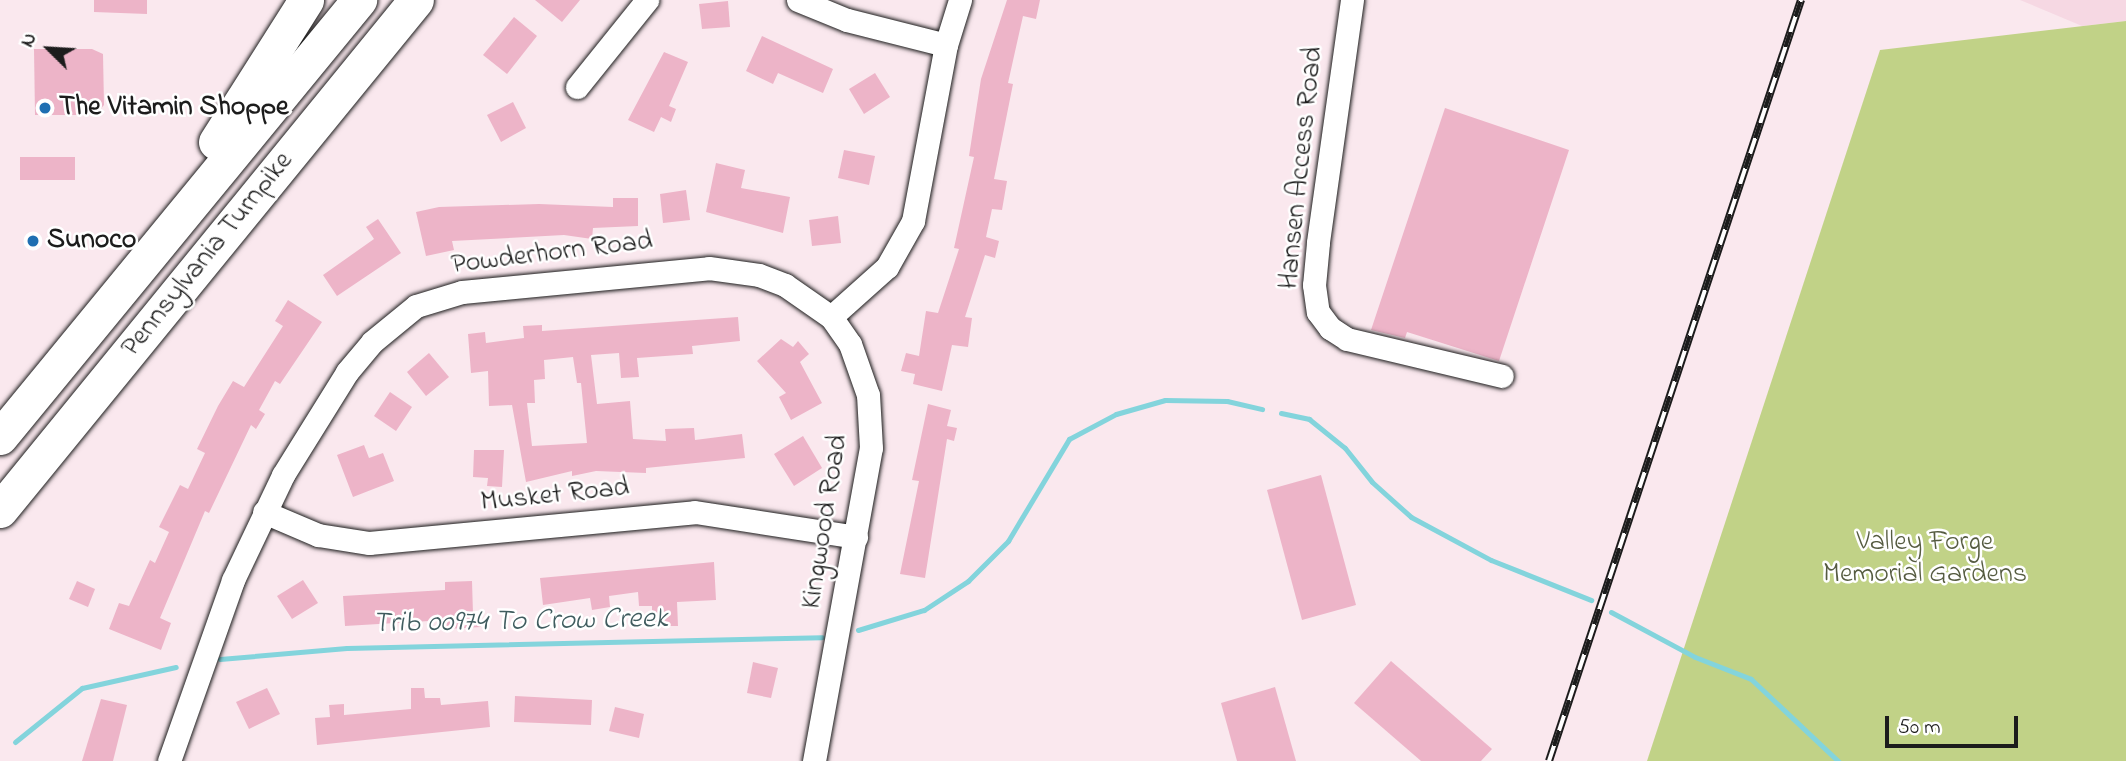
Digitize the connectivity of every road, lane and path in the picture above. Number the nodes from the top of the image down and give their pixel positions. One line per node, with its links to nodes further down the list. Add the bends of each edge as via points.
1 (306, 0): 10 (highway)
2 (359, 0): 10 (highway, Pennsylvania Turnpike)
3 (416, 0): 14 (highway, Pennsylvania Turnpike)
4 (646, 0): 9 (street)
5 (798, 0): 8 (street, via 847,20)
6 (960, 0): 8 (street)
7 (1352, 0): 12 (street, Hansen Access Road, via 1318,243 1314,285 1318,312 1330,328 1347,339)
8 (946, 45): 11 (street, via 913,221 887,267)
9 (577, 87)
10 (96, 317): 13 (highway, Pennsylvania Turnpike)
11 (831, 317): 15 (street, Powderhorn Road, via 785,285 760,275 709,268 462,292 435,299 393,323 347,372); 16 (street, Kingwood Road, via 861,369 872,420)
12 (1502, 376)
13 (0, 437)
14 (0, 510)
15 (264, 512): 16 (street, Musket Road, via 318,535 369,543 695,512); 17 (street, Powderhorn Road, via 233,580)
16 (856, 537): 18 (street, Kingwood Road)
17 (176, 759)
18 (814, 761)

